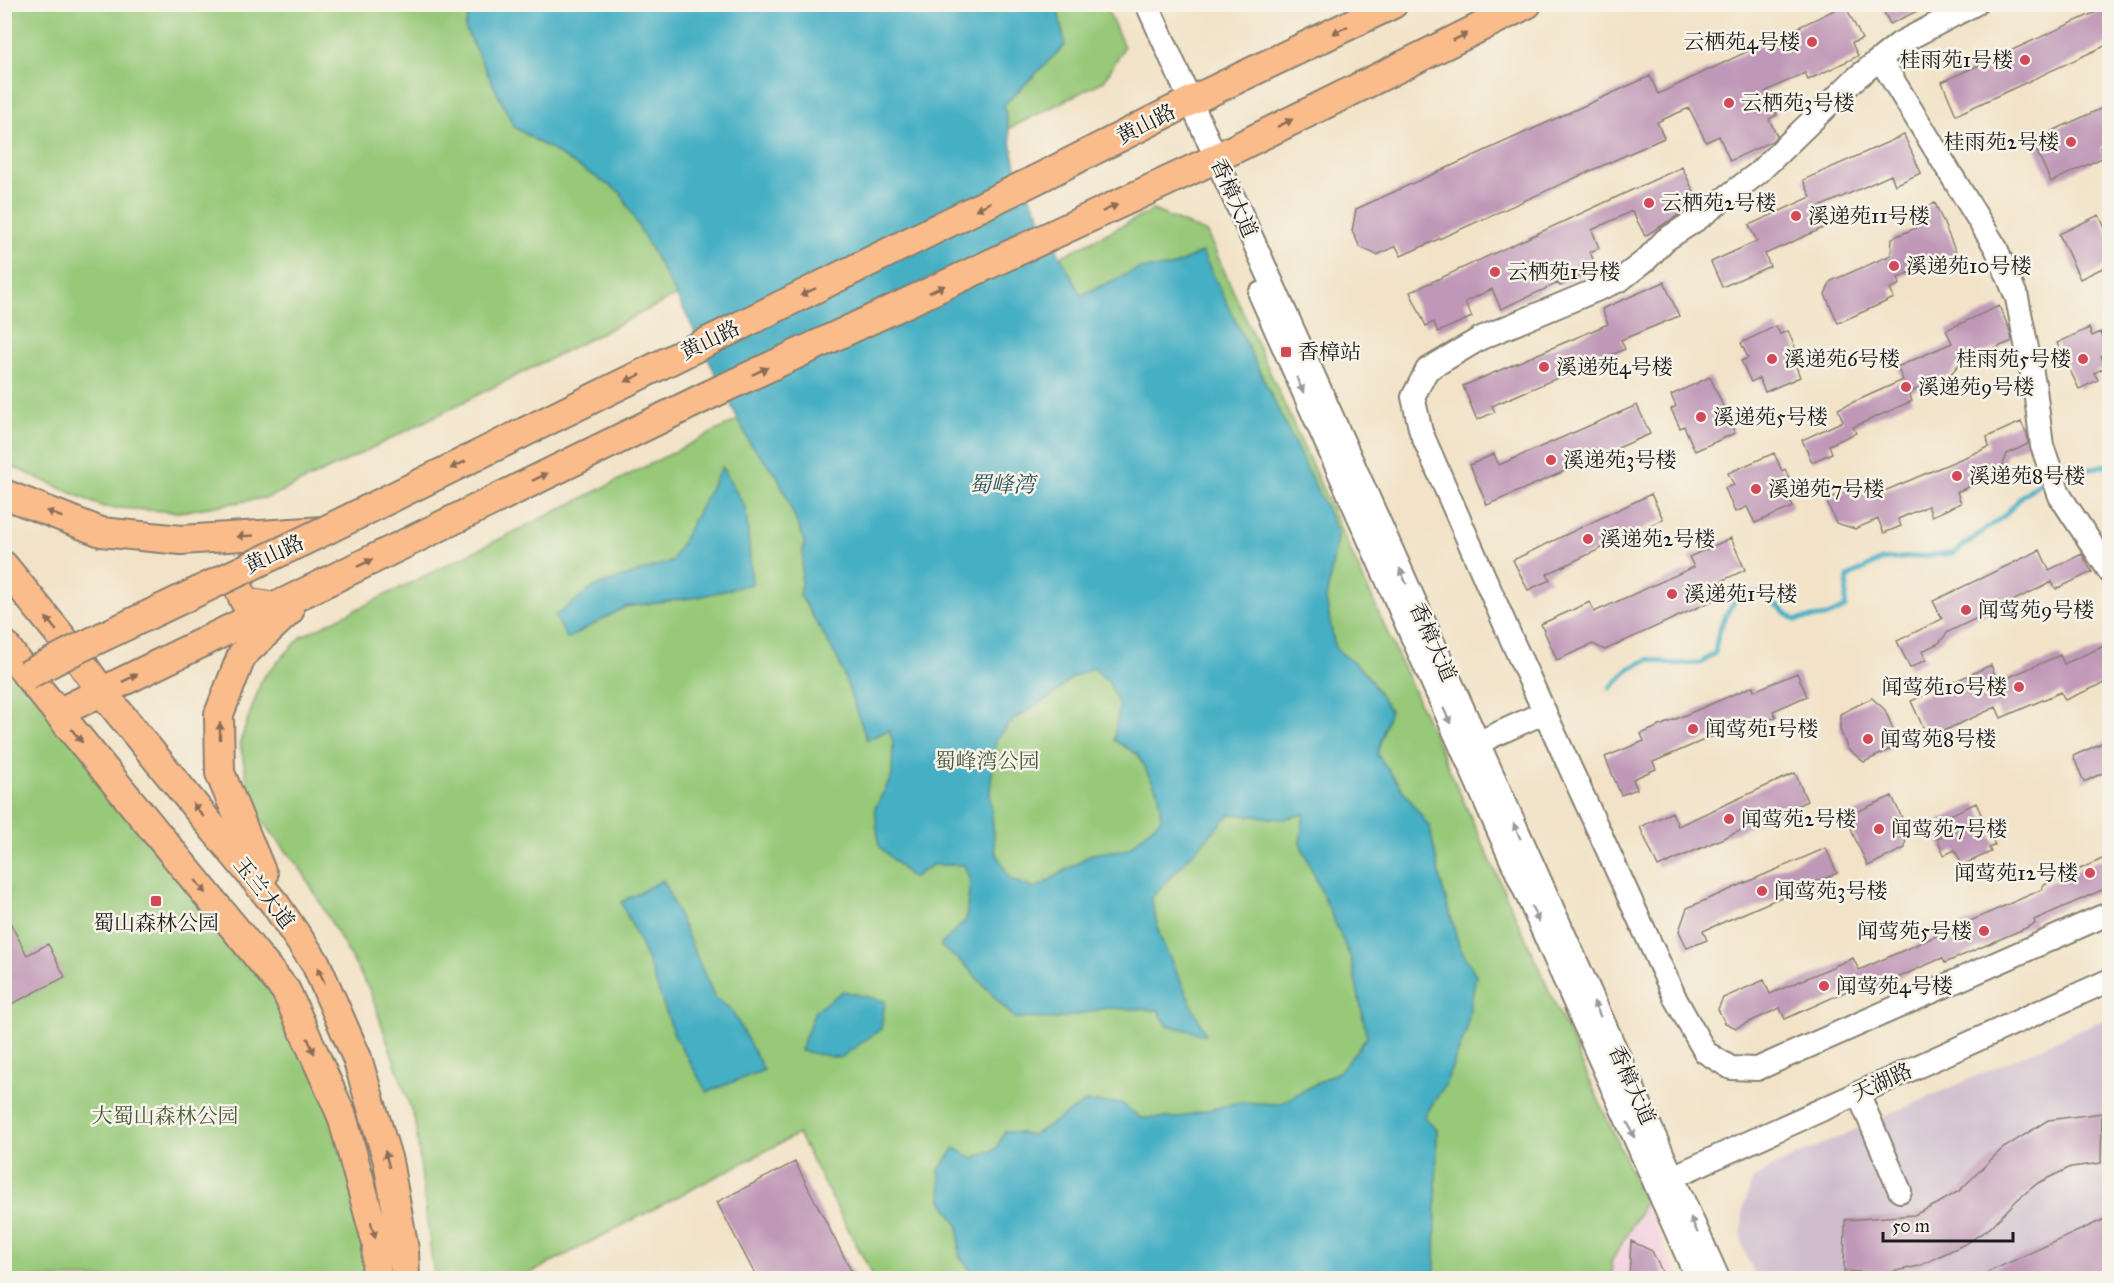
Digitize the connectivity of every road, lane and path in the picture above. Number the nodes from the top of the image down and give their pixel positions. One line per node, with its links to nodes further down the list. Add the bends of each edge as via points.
1 (1132, 4): 7 (street, 香樟大道)
2 (1148, 4): 7 (street, 香樟大道)
3 (1393, 4): 7 (main road, 黄山路, one-way to 7)
4 (1527, 4): 8 (main road, one-way to 4)
5 (1975, 4): 6 (street, via 1900,43)
6 (1881, 59): 13 (street, via 1996,248 2018,298 2042,446 2053,478 2060,496); 20 (street, via 1855,79 1758,173 1665,240 1620,280 1481,338 1427,370 1413,396 1421,432)
7 (1185, 105): 8 (street, 香樟大道); 10 (main road, 黄山路, one-way to 10, bridge)
8 (1209, 161): 14 (main road, one-way to 8, via 707,396); 22 (street, 香樟大道)
9 (4, 494): 10 (main road, one-way to 9, via 181,540 101,532)
10 (324, 531): 11 (main road, 黄山路, bridge)
11 (254, 563): 15 (main road, via 235,580 245,602); 17 (main road, 黄山路, bridge)
12 (4, 566): 17 (main road, 玉兰大道, one-way to 12)
13 (2109, 572)
14 (313, 589): 15 (main road); 23 (main road, one-way to 14, via 220,773 219,714 242,654)
15 (276, 607): 19 (main road, one-way to 15)
16 (4, 644): 18 (main road, 玉兰大道)
17 (73, 651): 18 (main road, 黄山路, bridge); 19 (main road, 玉兰大道)
18 (27, 675): 21 (main road, 玉兰大道)
19 (102, 692): 21 (main road); 23 (main road, 玉兰大道, one-way to 19)
20 (1545, 712): 22 (street); 24 (street, via 1677,1000 1705,1052 1731,1068 1757,1069)
21 (58, 713): 29 (main road, 玉兰大道, one-way to 29, via 286,991 342,1116 377,1245)
22 (1469, 746): 27 (street, 香樟大道)
23 (275, 904): 30 (main road, 玉兰大道, one-way to 23, via 404,1250 388,1161 357,1058 316,964)
24 (2109, 913)
25 (2109, 980): 26 (street, 天湖路)
26 (1858, 1093): 27 (street, 天湖路); 28 (street)
27 (1664, 1181): 31 (street, 香樟大道); 32 (street, 香樟大道, one-way to 27)
28 (1900, 1191)
29 (376, 1278)
30 (405, 1278)
31 (1697, 1278)
32 (1718, 1278)

